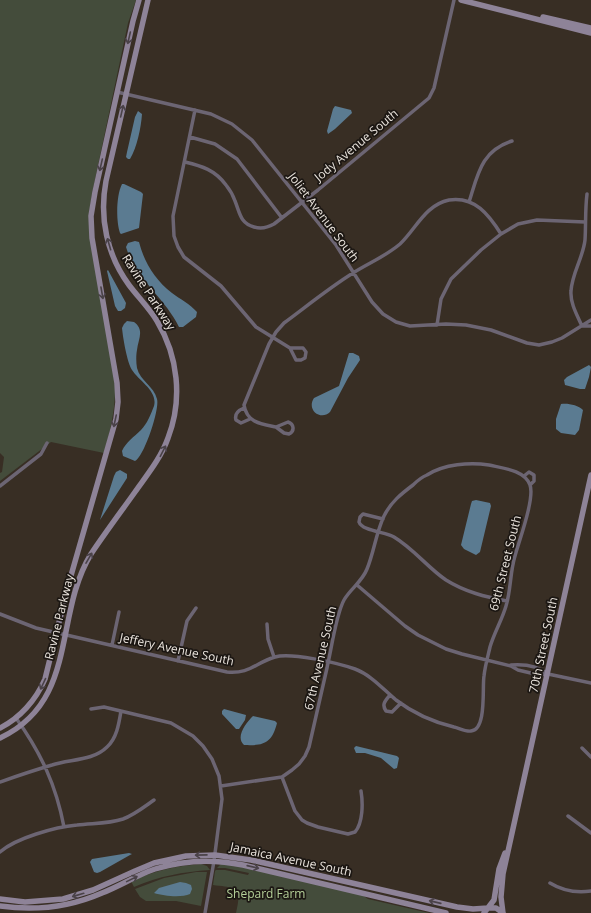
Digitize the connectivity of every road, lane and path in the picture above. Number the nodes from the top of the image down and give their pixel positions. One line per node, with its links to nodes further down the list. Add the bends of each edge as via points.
1 (139, 0): 8 (street, Ravine Parkway, one-way to 8)
2 (148, 0): 9 (street, Ravine Parkway)
3 (454, 0): 16 (street, Jody Avenue South, via 434,88 429,98)
4 (461, 0): 7 (street)
5 (464, 0): 6 (street)
6 (591, 28)
7 (591, 33)
8 (117, 92): 9 (street, Joliet Avenue South); 43 (street, Ravine Parkway, one-way to 43, via 95,192 91,223 118,383 117,412)
9 (125, 95): 10 (street, Joliet Avenue South); 44 (street, Ravine Parkway, one-way to 9, via 77,584 85,564 161,454 171,430 176,406 176,373 167,341 156,320 118,268 105,231 105,187)
10 (195, 110): 11 (street); 16 (street, Joliet Avenue South, via 222,118 242,130)
11 (190, 137): 13 (street); 17 (street, via 215,144 237,159)
12 (512, 141): 15 (street, via 499,146 487,158 480,169)
13 (184, 162): 17 (street, Jody Avenue South, via 207,168 221,179 232,193 240,215 246,223 256,228 264,228); 25 (street, via 173,216 173,230 178,247 187,260 221,286 252,323)
14 (587, 194): 18 (street)
15 (469, 202): 19 (street, via 480,207); 20 (street, via 448,200 433,206 396,247)
16 (301, 203): 17 (street, Jody Avenue South); 20 (street, Joliet Avenue South, via 336,245)
17 (282, 218)
18 (585, 222): 19 (street, via 537,220 518,224); 23 (street, via 582,256 571,291)
19 (501, 234): 22 (street, via 451,279 441,299)
20 (353, 273): 22 (street, Joliet Avenue South, via 383,314 396,322 410,326); 25 (street, via 284,324)
21 (591, 320): 23 (street, Joliet Avenue South)
22 (437, 325): 23 (street, Joliet Avenue South, via 466,325 539,345 562,338)
23 (582, 326): 24 (street)
24 (591, 326)
25 (272, 338): 26 (street); 27 (street, via 245,400)
26 (290, 348): 26 (street, via 296,360 305,358 306,352 303,348)
27 (244, 408): 28 (street); 28 (street, via 237,412 236,420 241,423)
28 (250, 419): 29 (street, via 256,423)
29 (276, 427): 29 (street, via 287,434 293,429 288,422)
30 (47, 442): 34 (street, via 41,454)
31 (591, 475): 51 (street, 70th Street South)
32 (524, 476): 33 (street); 33 (street, 67th Avenue South, via 528,472 534,475); 35 (street, 67th Avenue South, via 486,465 456,465 442,468 428,473 398,495)
33 (530, 485): 38 (street, 69th Street South, via 531,492 523,532 515,555)
34 (0, 486)
35 (383, 520): 36 (street, 67th Avenue South); 36 (street, via 364,514 359,518 361,526)
36 (379, 532): 37 (street, 67th Avenue South, via 366,571); 38 (street, via 403,543 447,580 479,595)
37 (357, 585): 47 (street, via 389,614 418,634 446,649); 49 (street, 67th Avenue South, via 341,607)
38 (507, 601): 47 (street, 69th Street South)
39 (196, 608): 48 (street, via 187,621)
40 (119, 612): 45 (street)
41 (0, 614): 43 (street, Jeffery Avenue South)
42 (267, 624): 46 (street)
43 (57, 633): 44 (street, Jeffery Avenue South); 57 (street, Ravine Parkway, one-way to 57, via 44,683 30,704)
44 (66, 635): 45 (street, Jeffery Avenue South); 58 (street, Ravine Parkway, via 50,690 40,707)
45 (112, 645): 48 (street, Jeffery Avenue South)
46 (274, 657): 48 (street, Jeffery Avenue South, via 249,670 234,672); 49 (street, Jeffery Avenue South, via 292,655)
47 (487, 660): 50 (street); 60 (street, 69th Street South, via 481,717)
48 (178, 661)
49 (328, 663): 53 (street, Jeffery Avenue South, via 359,671); 65 (street, 67th Avenue South, via 307,752 296,767)
50 (511, 666): 51 (street, via 539,675); 51 (street, via 521,664 541,668)
51 (548, 674): 52 (street); 71 (street, 70th Street South)
52 (591, 683)
53 (390, 695): 54 (street, Jeffery Avenue South); 54 (street, via 384,703 386,711 392,712)
54 (401, 703): 60 (street, Jeffery Avenue South, via 445,725 471,732)
55 (91, 709): 56 (street, via 102,706)
56 (121, 711): 64 (street, via 114,737 104,750 92,757); 67 (street, via 166,721 188,732 208,752)
57 (16, 718): 58 (street); 59 (street, Ravine Parkway)
58 (21, 726): 61 (street, Ravine Parkway); 64 (street)
59 (0, 728)
60 (476, 729)
61 (0, 738)
62 (582, 748): 63 (street)
63 (591, 757)
64 (45, 767): 66 (street); 72 (street, via 57,797)
65 (282, 777): 67 (street, 67th Avenue South); 68 (street, via 295,811 302,820 311,825 348,834 354,833 358,828 362,807)
66 (0, 782)
67 (221, 786): 75 (street, via 222,804)
68 (361, 791)
69 (154, 800): 72 (street, via 122,820)
70 (568, 816): 73 (street)
71 (515, 821): 80 (street, 70th Street South, via 499,869 495,895); 83 (street, 70th Street South, via 503,874)
72 (64, 827): 74 (street, via 12,843)
73 (591, 833)
74 (0, 852)
75 (214, 858): 78 (street, Jamaica Avenue South, one-way to 78, via 186,856 160,861 93,890 63,899 30,902); 79 (street, Jamaica Avenue South, one-way to 75, via 32,908 64,905 96,896 158,869); 80 (street, Jamaica Avenue South, one-way to 75, via 457,907 258,861 237,857); 81 (street); 82 (street, Jamaica Avenue South, one-way to 82)
76 (550, 883): 77 (street, via 573,892)
77 (591, 892)
78 (0, 899)
79 (0, 906)
80 (486, 910): 83 (street, Jamaica Avenue South, via 495,908)
81 (205, 913)
82 (446, 913)
83 (503, 913)

